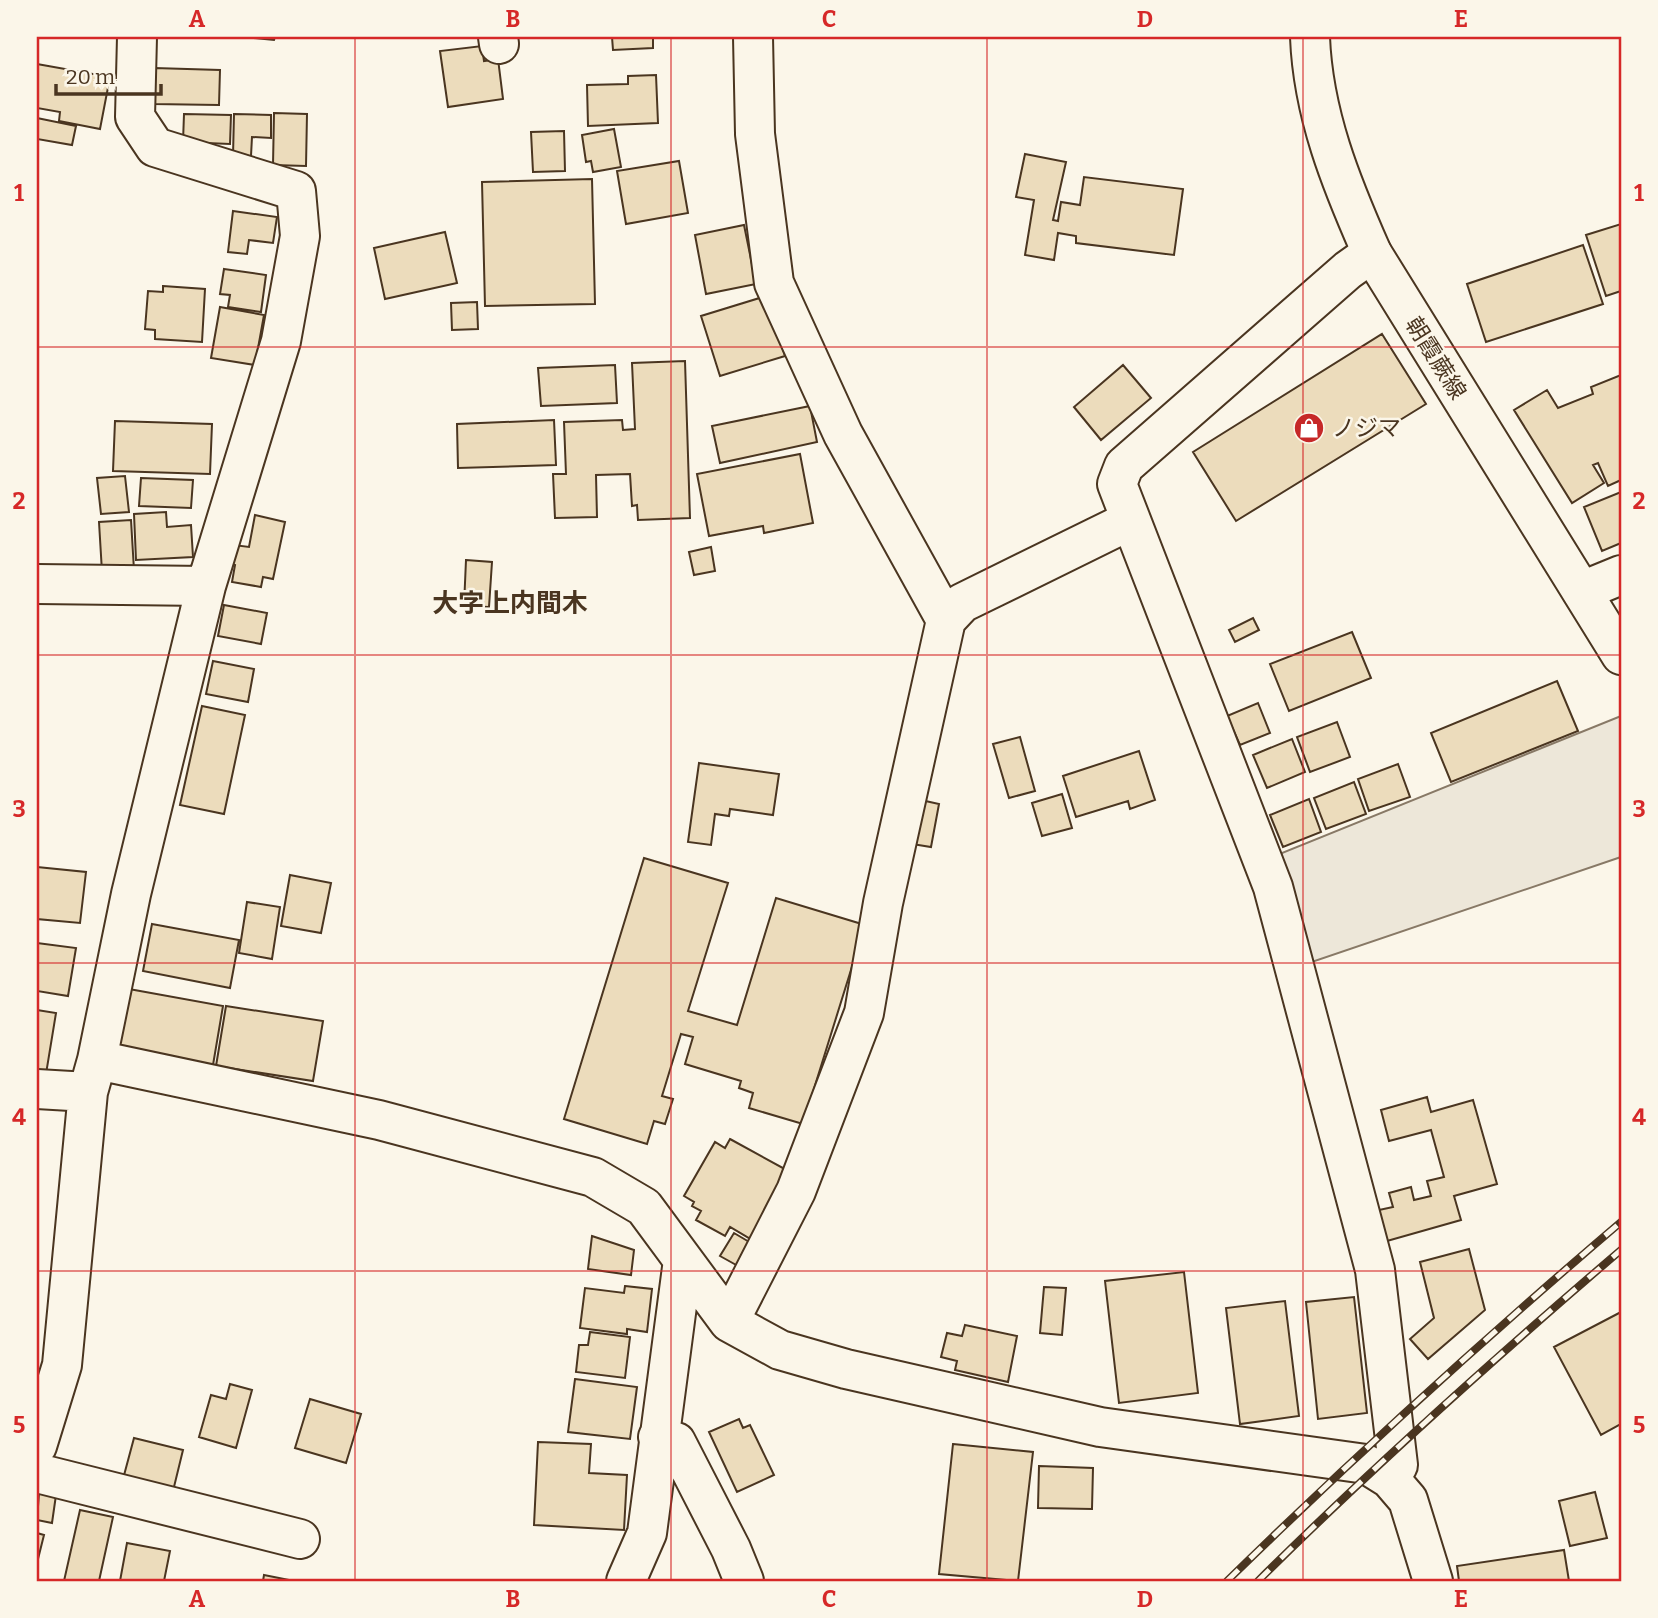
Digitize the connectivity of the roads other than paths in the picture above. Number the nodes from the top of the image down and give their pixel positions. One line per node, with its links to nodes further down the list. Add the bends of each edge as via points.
1 (137, 37): 8 (street, via 135,117 155,147 296,191 300,236 281,341)
2 (753, 37): 10 (street, via 755,134 774,283 844,434)
3 (1310, 37): 4 (street, 朝霞蕨線, via 1311,72 1328,144)
4 (1372, 253): 5 (street, via 1124,466 1117,484); 9 (street, 朝霞蕨線)
5 (1131, 520): 10 (street, via 962,603); 19 (street, via 1273,887 1375,1270 1398,1465)
6 (1621, 575): 9 (street)
7 (37, 584): 8 (street)
8 (206, 586): 12 (street)
9 (1581, 591): 11 (street, 朝霞蕨線)
10 (946, 620): 15 (street, via 883,903 864,1013 796,1191)
11 (1621, 655)
12 (92, 1076): 13 (street); 14 (street, via 379,1120 593,1177 644,1207); 17 (street, via 62,1365)
13 (37, 1090)
14 (683, 1260): 15 (street); 16 (street)
15 (729, 1322): 19 (street, via 780,1350 859,1372 1100,1427 1366,1464)
16 (658, 1437): 21 (street, via 647,1533); 22 (street, via 676,1442)
17 (37, 1446)
18 (37, 1473): 20 (street)
19 (1390, 1479): 23 (street, via 1408,1500)
20 (300, 1539)
21 (626, 1581)
22 (744, 1581)
23 (1433, 1581)

